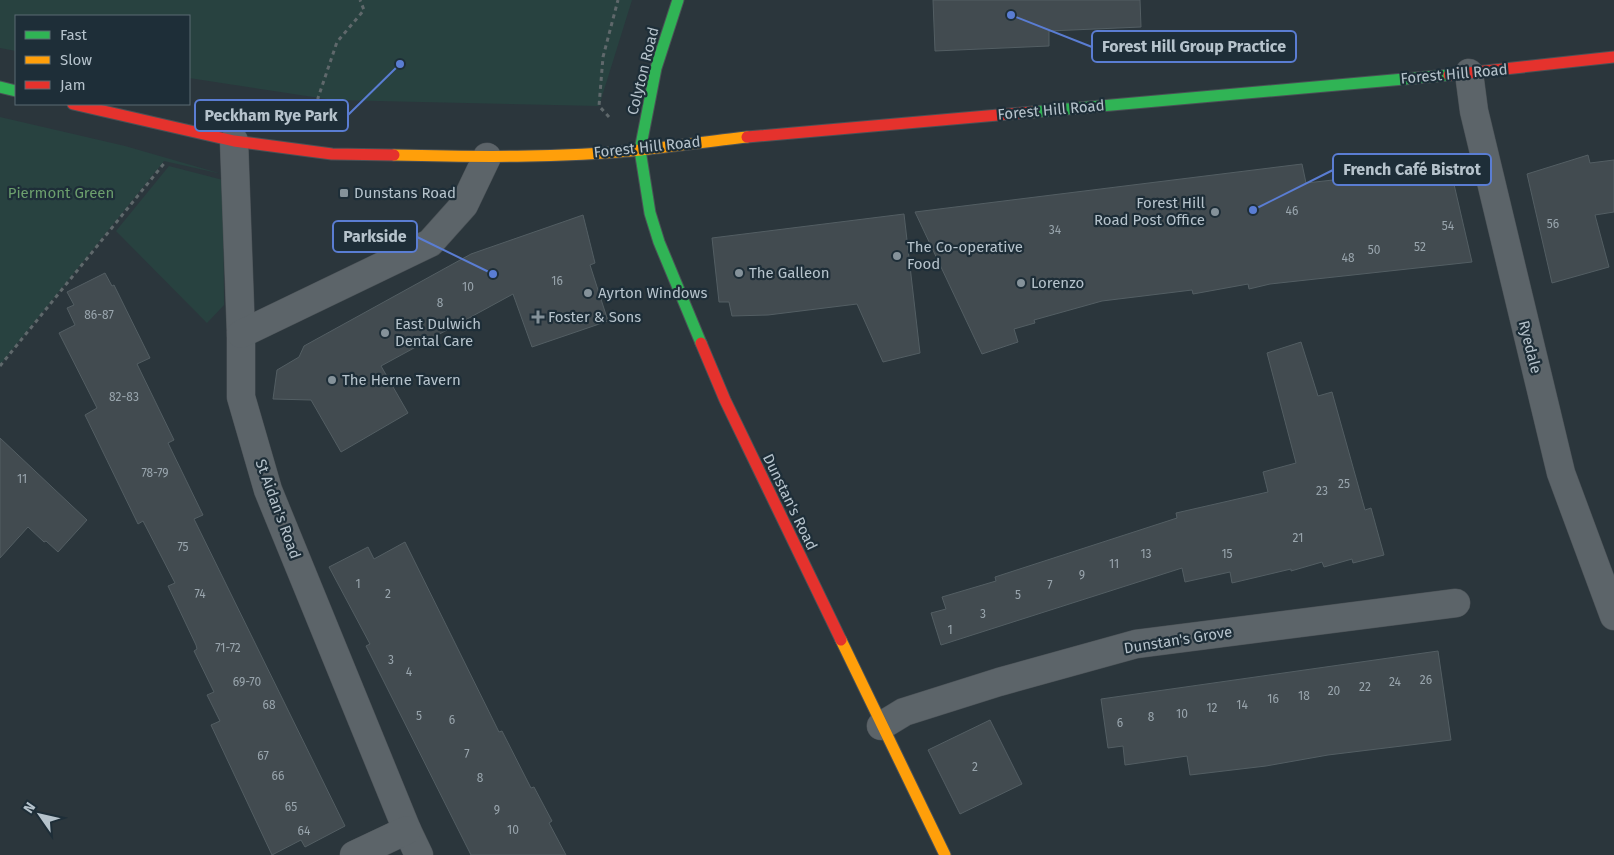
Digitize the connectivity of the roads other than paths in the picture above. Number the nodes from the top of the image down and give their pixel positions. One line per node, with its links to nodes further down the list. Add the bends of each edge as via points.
1 (678, 0): 8 (main road, Colyton Road, via 656,68)
2 (1614, 57): 3 (main road, Forest Hill Road)
3 (1469, 73): 8 (main road, Forest Hill Road, via 729,139); 12 (street, Ryedale, via 1474,111 1561,473)
4 (0, 87): 5 (main road)
5 (15, 91)
6 (77, 105): 7 (main road, Forest Hill Road)
7 (234, 141): 9 (main road, Forest Hill Road, via 332,154); 10 (street, St Aidan's Road)
8 (640, 150): 9 (main road, Forest Hill Road); 13 (main road, Dunstan's Road, via 658,242 721,391)
9 (487, 157): 10 (street, via 464,205 430,243)
10 (241, 334): 14 (street, St Aidan's Road, via 241,397 268,490)
11 (1456, 603): 13 (street, Dunstan's Grove, via 1136,644 904,712)
12 (1614, 616)
13 (881, 726): 17 (main road, Dunstan's Road)
14 (407, 830): 15 (street); 16 (street, St Aidan's Road)
15 (354, 855)
16 (419, 855)
17 (945, 855)

